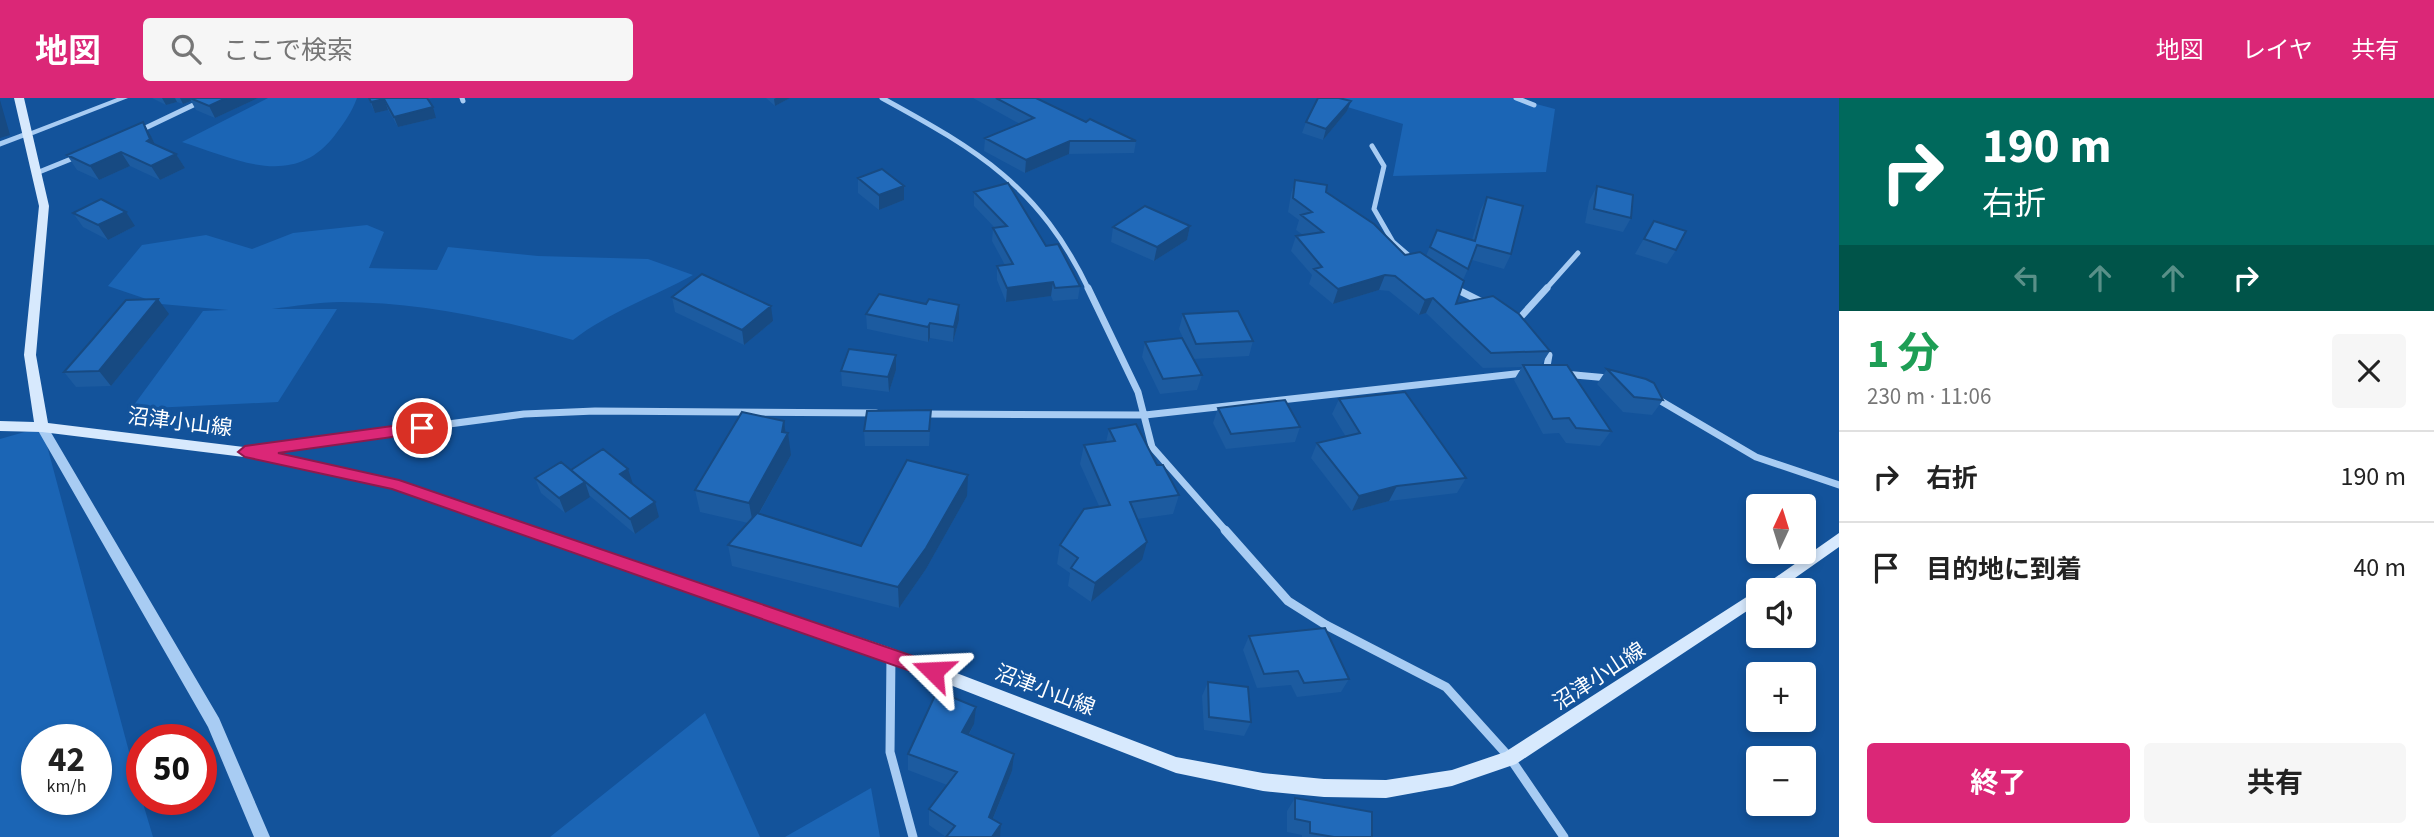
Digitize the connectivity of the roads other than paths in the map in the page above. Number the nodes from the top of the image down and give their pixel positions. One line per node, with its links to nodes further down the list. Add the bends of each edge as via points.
1 (19, 98): 7 (main road)
2 (124, 98): 7 (street)
3 (208, 98): 8 (street)
4 (884, 98): 26 (street, via 956,138 999,169 1042,211 1070,250)
5 (1516, 98): 6 (street)
6 (1534, 104)
7 (30, 133): 9 (street); 12 (main road)
8 (130, 135)
9 (0, 144)
10 (1372, 146): 14 (street, via 1384,166 1374,209 1393,242)
11 (85, 154): 12 (street)
12 (39, 172): 28 (main road, via 44,206 30,355)
13 (1578, 253): 18 (street)
14 (1424, 269)
15 (1446, 284): 16 (street)
16 (1493, 308)
17 (1505, 314): 18 (street)
18 (1517, 320): 19 (street)
19 (1525, 329)
20 (1533, 338): 21 (street, via 1549,355)
21 (1546, 372): 22 (street); 26 (street)
22 (1618, 381)
23 (1647, 393): 30 (street, via 1756,457)
24 (883, 413): 29 (street, via 524,414)
25 (911, 414): 26 (street)
26 (1145, 415): 35 (street, via 1152,447 1288,601 1446,687)
27 (0, 426): 28 (main road, 沼津小山線)
28 (42, 427): 29 (main road, 沼津小山線); 36 (street, via 214,723)
29 (245, 452): 34 (main road, 沼津小山線, via 394,484)
30 (1839, 485)
31 (1839, 539): 32 (main road)
32 (1783, 578)
33 (1746, 604): 35 (main road, 沼津小山線)
34 (891, 655): 35 (main road, 沼津小山線, via 1176,765 1263,782 1386,789 1452,778); 37 (street, via 890,752)
35 (1510, 758): 38 (street)
36 (262, 837)
37 (913, 837)
38 (1564, 837)

